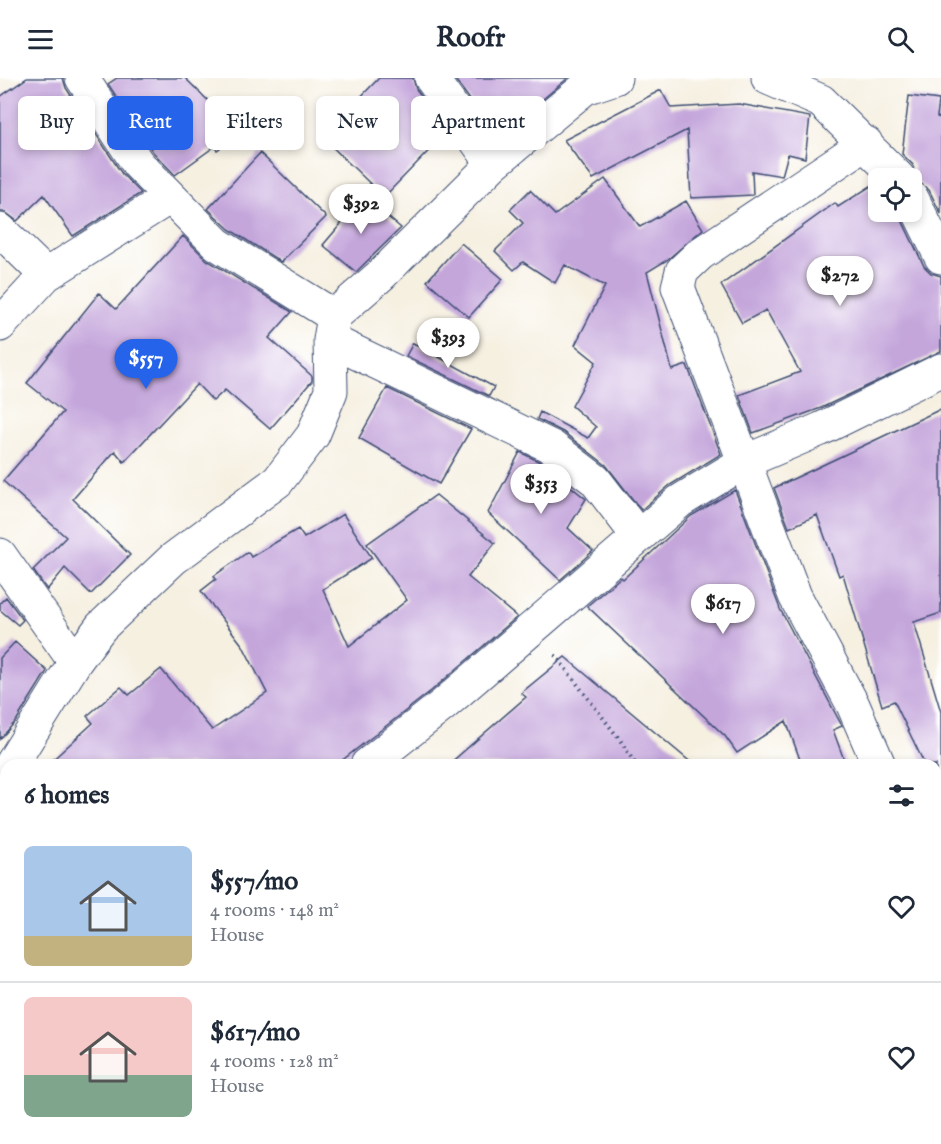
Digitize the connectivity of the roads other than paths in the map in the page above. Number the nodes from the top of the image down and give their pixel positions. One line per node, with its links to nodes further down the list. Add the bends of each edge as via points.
1 (82, 78): 9 (street, via 138,164)
2 (431, 78): 7 (street)
3 (615, 78): 7 (street, via 585,88)
4 (768, 78): 5 (street)
5 (826, 90): 6 (street)
6 (866, 143): 8 (street); 17 (street, via 740,225 682,271 678,287)
7 (494, 164): 15 (street)
8 (890, 168)
9 (170, 197): 13 (street); 15 (street, via 217,244)
10 (922, 218): 12 (street)
11 (0, 230): 13 (street)
12 (941, 257)
13 (46, 275): 14 (street)
14 (0, 325)
15 (332, 328): 18 (street, via 552,447 595,480); 20 (street, via 330,391 313,435 278,481 173,559 101,627)
16 (941, 370): 17 (street)
17 (744, 462): 18 (street, via 680,501); 23 (street, via 795,596 853,705)
18 (639, 536): 22 (street)
19 (0, 555): 20 (street)
20 (75, 662): 21 (street)
21 (15, 759)
22 (375, 759)
23 (876, 759)

